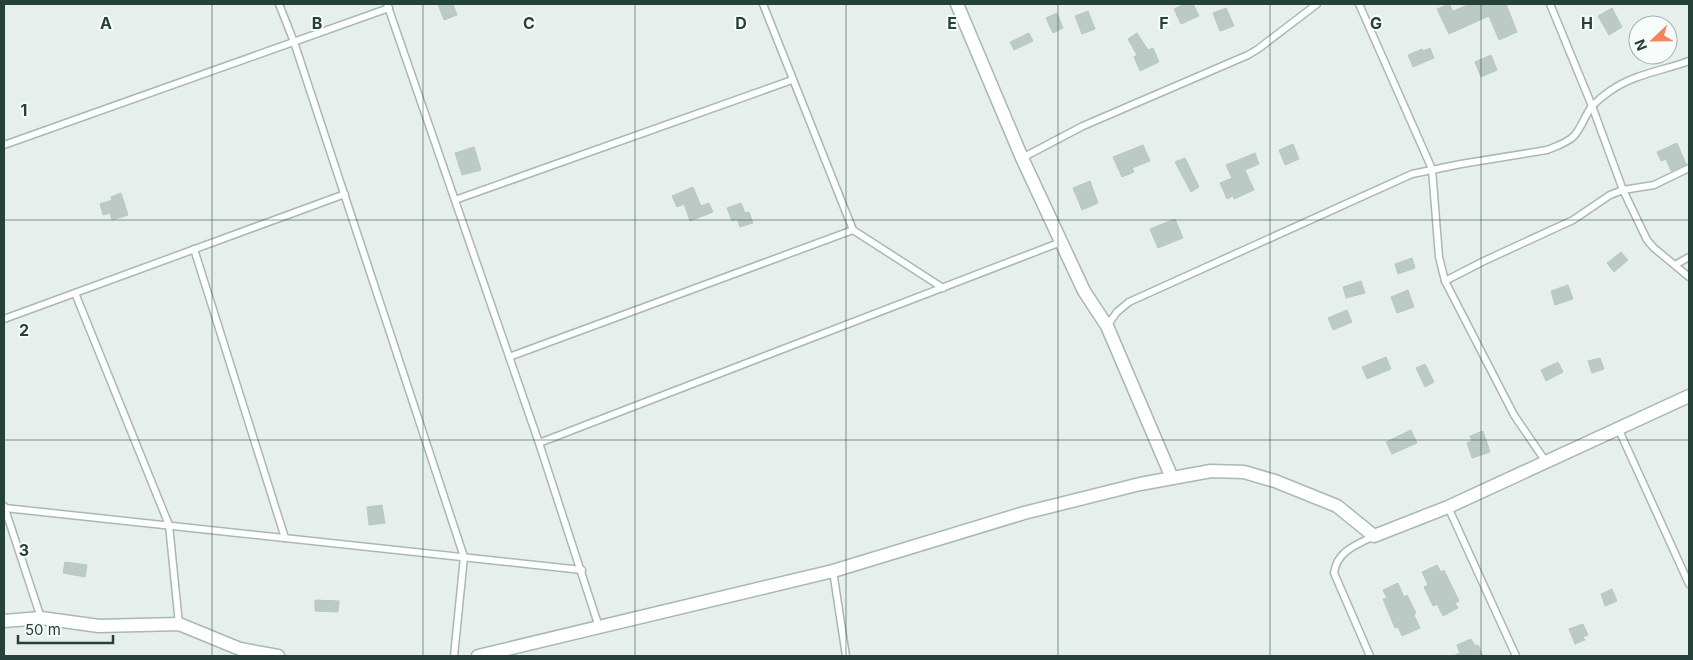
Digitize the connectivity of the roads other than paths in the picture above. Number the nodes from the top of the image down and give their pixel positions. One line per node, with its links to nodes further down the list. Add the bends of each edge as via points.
1 (279, 4): 9 (lane)
2 (763, 4): 11 (lane)
3 (956, 4): 14 (street)
4 (1317, 4): 8 (lane)
5 (1359, 4): 16 (lane)
6 (1550, 4): 12 (lane)
7 (388, 6): 9 (lane); 19 (lane)
8 (1308, 6): 14 (lane, via 1258,50 1084,126)
9 (294, 42): 13 (lane); 18 (lane)
10 (1689, 61): 12 (lane, via 1629,80)
11 (792, 80): 19 (lane); 20 (lane)
12 (1592, 106): 16 (lane, via 1573,137 1560,145 1547,150); 17 (lane)
13 (4, 145)
14 (1022, 158): 21 (street)
15 (1689, 168): 17 (lane, via 1654,185)
16 (1432, 169): 26 (lane, via 1439,257); 30 (lane, via 1391,183 1129,302)
17 (1623, 190): 24 (lane, via 1647,240); 26 (lane, via 1573,220)
18 (345, 194): 22 (lane); 42 (lane)
19 (454, 200): 31 (lane)
20 (853, 230): 27 (lane); 31 (lane)
21 (1061, 242): 27 (lane); 30 (street, via 1084,291)
22 (194, 249): 28 (lane); 41 (lane)
23 (1689, 257): 24 (lane)
24 (1675, 265): 25 (lane)
25 (1689, 277)
26 (1445, 281): 35 (lane, via 1514,415)
27 (943, 288): 34 (lane)
28 (75, 293): 29 (lane); 39 (lane)
29 (4, 319)
30 (1107, 326): 36 (street)
31 (509, 357): 34 (lane)
32 (1689, 396): 33 (street)
33 (1618, 428): 35 (street); 45 (lane)
34 (539, 443): 43 (lane)
35 (1546, 462): 38 (street)
36 (1172, 478): 40 (street, via 1211,471 1244,472 1337,506); 44 (street, via 1024,513)
37 (4, 507): 39 (lane); 46 (lane)
38 (1448, 507): 40 (street); 55 (lane)
39 (169, 525): 41 (lane); 48 (lane)
40 (1374, 536): 54 (lane, via 1342,552 1334,573)
41 (285, 538): 42 (lane)
42 (464, 557): 43 (lane); 51 (lane)
43 (582, 570): 49 (lane)
44 (833, 571): 49 (street); 53 (lane)
45 (1689, 584)
46 (41, 618): 47 (street); 48 (street, via 99,626)
47 (4, 621)
48 (179, 624): 50 (street, via 240,649)
49 (599, 627): 52 (street)
50 (278, 656)
51 (454, 656)
52 (478, 656)
53 (846, 656)
54 (1370, 656)
55 (1516, 656)

